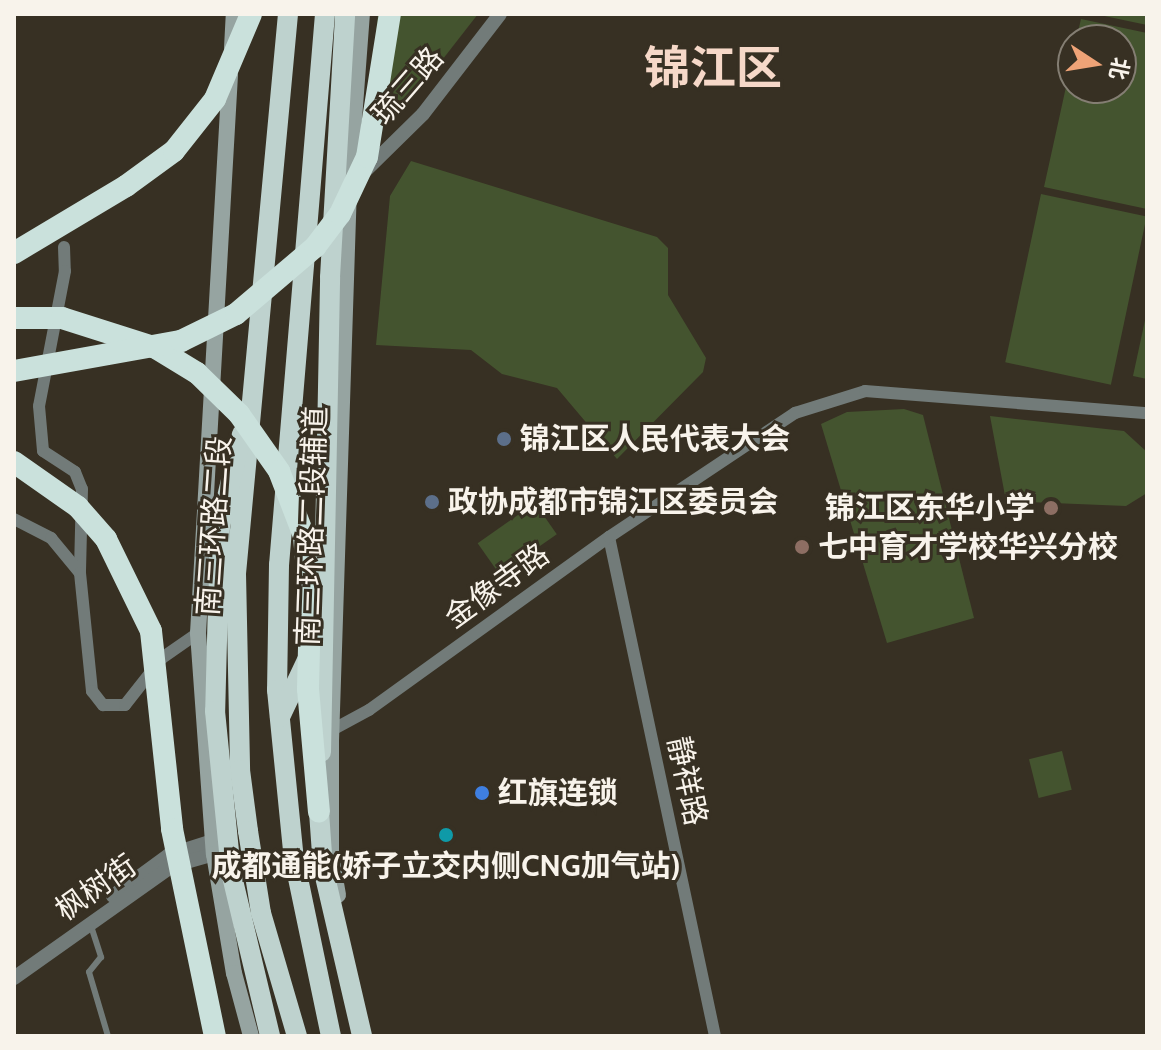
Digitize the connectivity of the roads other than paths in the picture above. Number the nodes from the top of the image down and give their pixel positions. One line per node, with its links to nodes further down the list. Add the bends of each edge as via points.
1 (234, 14): 22 (main road)
2 (251, 14): 11 (highway, bridge, via 215,99 174,151)
3 (288, 14): 14 (highway, 南三环路二段)
4 (325, 14): 23 (highway, via 280,550)
5 (345, 14): 25 (highway, bridge, via 330,277)
6 (362, 14): 9 (main road, 南三环路二段辅道)
7 (390, 14): 13 (highway, bridge, via 367,157 340,214 297,264 236,314 181,341)
8 (500, 14): 9 (street, 琉三路, via 423,114)
9 (349, 186): 16 (main road, 南三环路二段辅道)
10 (64, 247): 20 (street, via 65,271 39,406 43,451 75,472 82,489)
11 (14, 253)
12 (14, 318): 25 (highway, bridge, via 62,318 156,348 197,373 239,414 279,471 304,536 310,607 308,689)
13 (14, 371)
14 (254, 396): 22 (highway, via 229,476); 35 (highway, 南三环路二段, via 236,574 240,770 261,913)
15 (1147, 413): 19 (street, 金像寺路, via 865,391 795,413)
16 (344, 443): 21 (street); 24 (main road, 南三环路二段辅道)
17 (14, 462): 32 (highway, bridge, via 78,507 106,539 151,631 172,829)
18 (14, 519): 20 (street, via 51,538)
19 (609, 537): 24 (street, 金像寺路, via 369,710); 39 (street, 静祥路)
20 (80, 573): 22 (street, via 92,691 103,705 125,705 162,658)
21 (321, 631): 23 (highway); 27 (street, via 317,721)
22 (206, 636): 26 (main road); 34 (highway, via 231,872)
23 (279, 721): 36 (highway, via 294,859)
24 (332, 730): 27 (main road, 南三环路二段辅道)
25 (319, 812): 37 (highway, via 323,868)
26 (214, 847): 28 (street, 枫树街, via 172,866); 29 (street, 枫树街, via 169,855); 33 (main road, via 234,973)
27 (331, 855): 38 (main road, 南三环路二段辅道)
28 (90, 923): 30 (street, 枫树街); 31 (lane, via 101,957 89,972)
29 (14, 967)
30 (14, 978)
31 (108, 1036)
32 (215, 1036)
33 (251, 1036)
34 (270, 1036)
35 (297, 1036)
36 (331, 1036)
37 (362, 1036)
38 (372, 1036)
39 (715, 1036)

